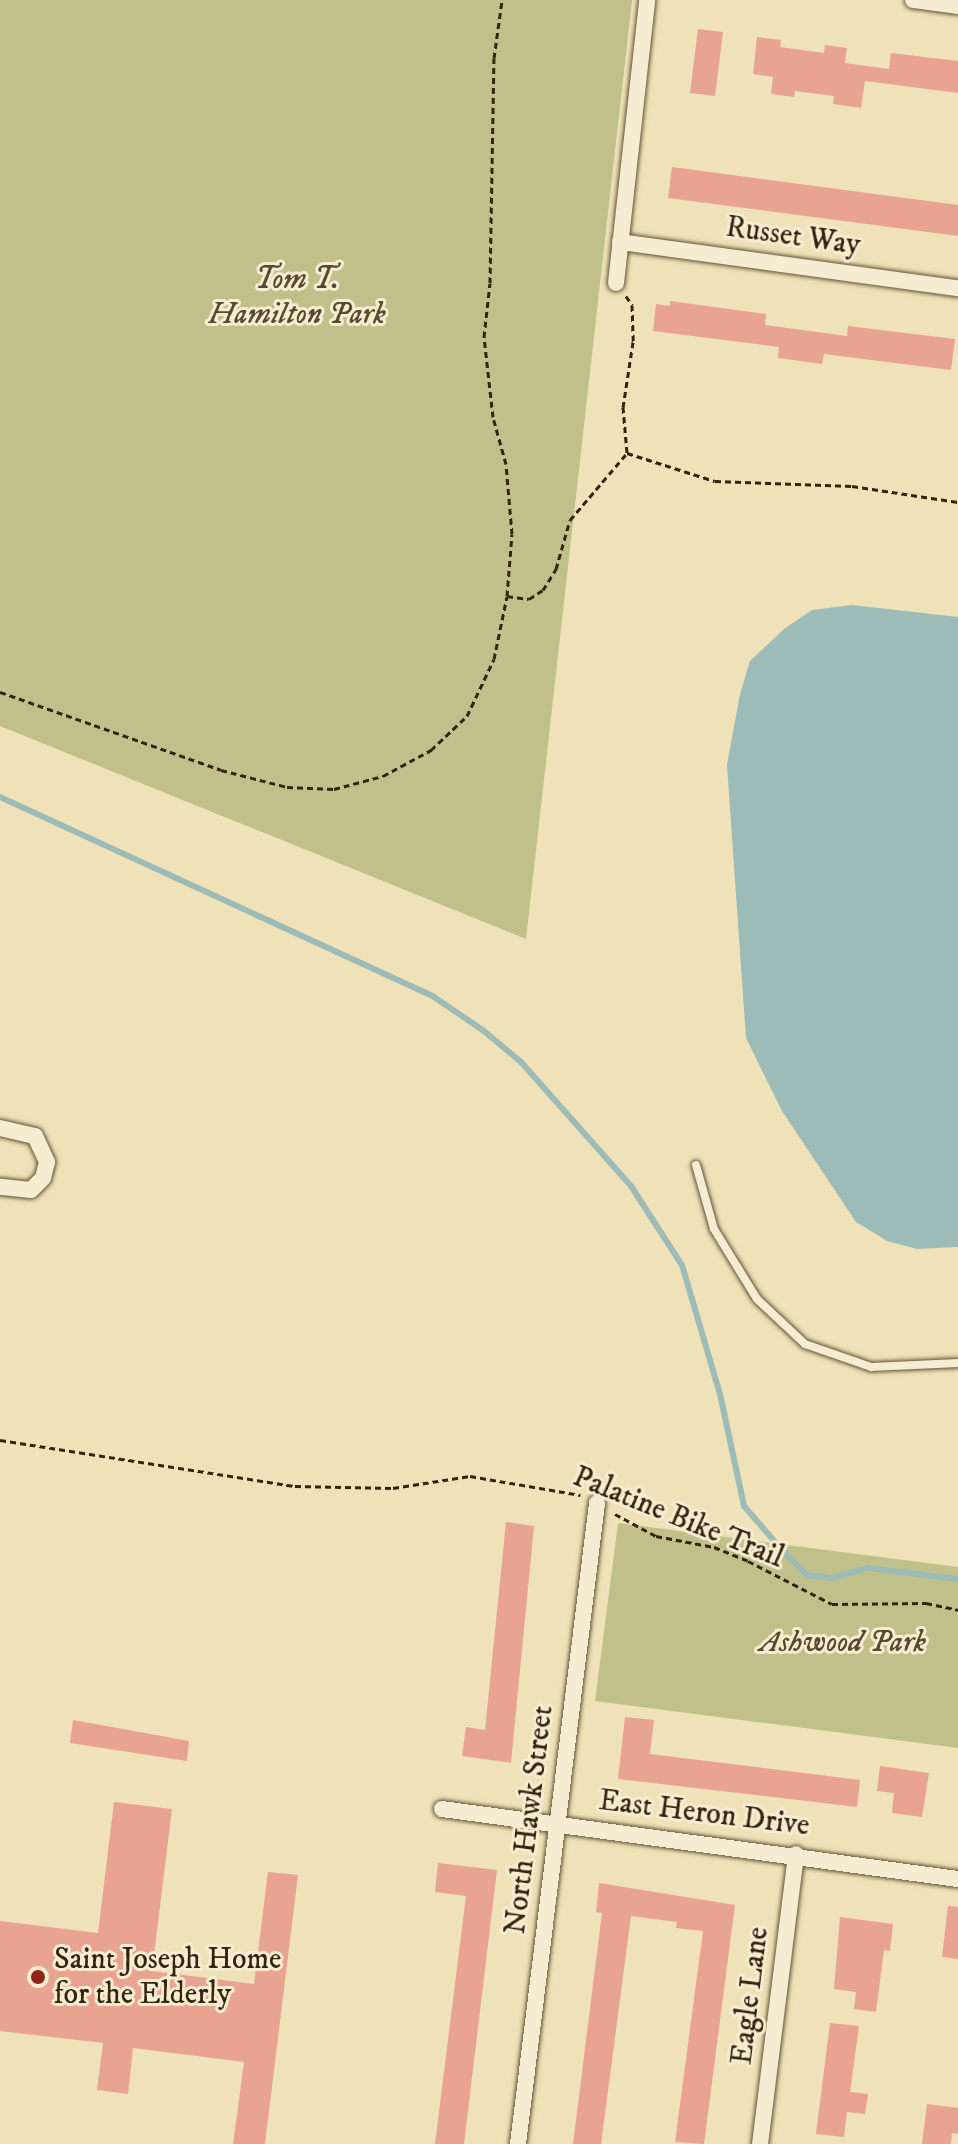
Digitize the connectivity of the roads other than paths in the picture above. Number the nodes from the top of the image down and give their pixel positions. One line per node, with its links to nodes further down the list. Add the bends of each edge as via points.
1 (647, 0): 5 (street)
2 (913, 0): 3 (street)
3 (922, 0): 4 (street)
4 (958, 6)
5 (620, 242): 6 (street); 7 (street, Russet Way)
6 (616, 283)
7 (958, 288)
8 (0, 1128): 10 (street, via 35,1136 47,1162 43,1178 31,1190)
9 (696, 1165): 11 (lane, via 714,1229 757,1299 805,1344 871,1367)
10 (0, 1187)
11 (958, 1363)
12 (597, 1503): 14 (street, North Hawk Street)
13 (442, 1809): 14 (street, East Heron Drive)
14 (557, 1823): 15 (street, East Heron Drive); 17 (street, North Hawk Street)
15 (796, 1854): 16 (street, East Heron Drive); 18 (street, Eagle Lane)
16 (958, 1879)
17 (518, 2144)
18 (760, 2144)

